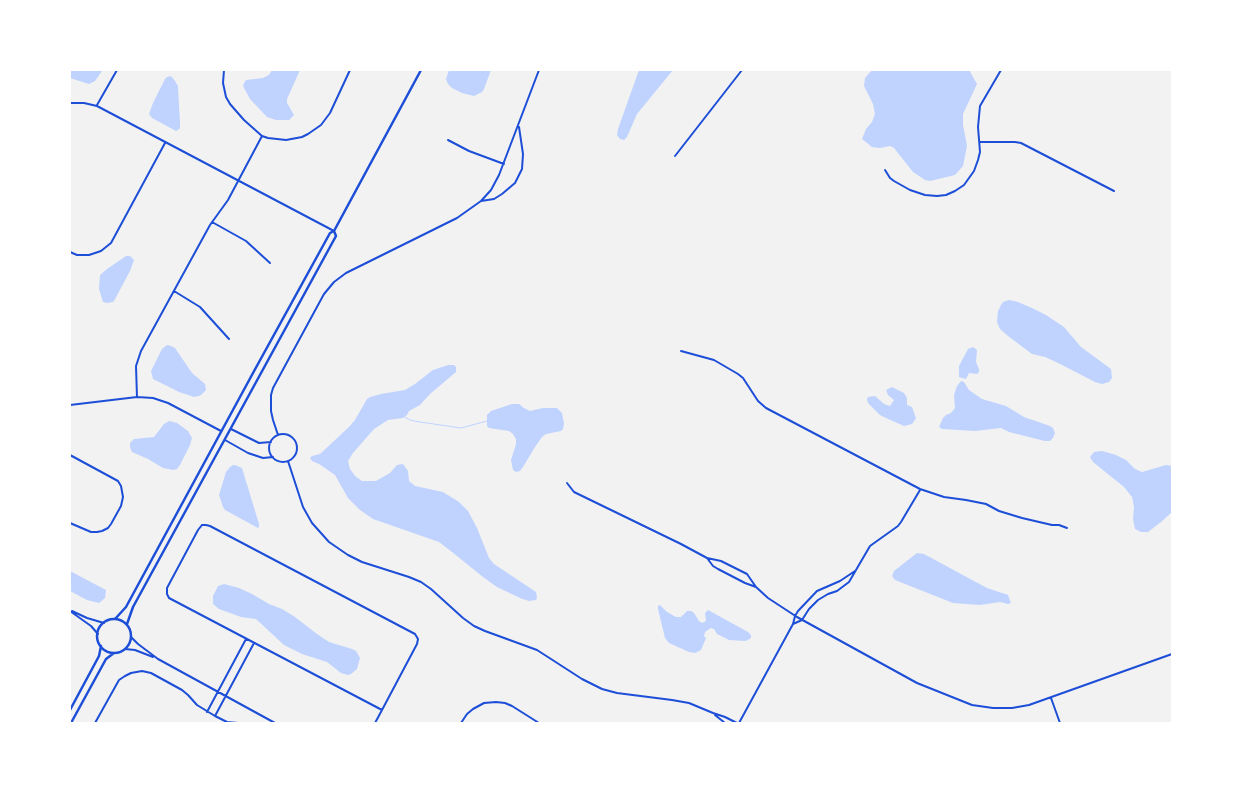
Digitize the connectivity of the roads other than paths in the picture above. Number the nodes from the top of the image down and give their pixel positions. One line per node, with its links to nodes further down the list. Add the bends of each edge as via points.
1 (116, 70): 9 (street)
2 (224, 70): 11 (street, via 224,91 230,104)
3 (350, 70): 11 (street, via 321,126 294,139)
4 (422, 70): 22 (street)
5 (539, 70): 10 (street)
6 (742, 70): 15 (street)
7 (1001, 70): 13 (street, via 980,106)
8 (70, 103): 9 (street)
9 (97, 106): 14 (street)
10 (519, 125): 16 (street); 20 (street, via 522,169 515,183 494,199)
11 (262, 136): 18 (street)
12 (448, 140): 16 (street)
13 (979, 142): 17 (street, via 978,160 968,181 946,195 925,195 910,190 894,182); 19 (street, via 1021,144)
14 (164, 143): 18 (street); 23 (street, via 111,244 96,254 84,256)
15 (675, 156)
16 (504, 164): 20 (street, via 491,190)
17 (886, 170)
18 (238, 181): 21 (street); 22 (street)
19 (1114, 192)
20 (480, 201): 32 (street, via 457,218 346,273 329,288 271,396 271,411)
21 (212, 222): 24 (street, via 246,241); 25 (street)
22 (334, 231): 30 (street, via 336,236); 31 (street)
23 (70, 252)
24 (270, 263)
25 (174, 291): 26 (street, via 200,307); 28 (street, via 138,359)
26 (228, 339)
27 (681, 351): 39 (street, via 714,360 743,378 766,408)
28 (137, 397): 29 (street); 31 (street, via 168,402)
29 (70, 405)
30 (231, 429): 33 (street); 34 (street, via 259,443)
31 (221, 431): 49 (street, via 126,607)
32 (278, 435): 34 (street); 37 (street, via 291,436 296,443 297,452)
33 (225, 440): 36 (street, via 248,453 263,458); 52 (street, via 133,607)
34 (271, 442): 36 (street, via 269,450)
35 (70, 454): 40 (street, via 113,478 121,486 123,496 108,528 91,532)
36 (273, 457): 37 (street, via 278,461)
37 (288, 461): 69 (street, via 307,515 329,542 348,556 421,582 474,626 537,650 602,689 681,701)
38 (567, 483): 42 (street, via 574,492)
39 (920, 489): 41 (street); 43 (street, via 901,522 870,546)
40 (70, 523)
41 (1067, 528)
42 (707, 558): 44 (street, via 718,569); 44 (street, via 722,560 747,574)
43 (855, 571): 45 (street); 46 (street, via 846,585)
44 (756, 587): 48 (street)
45 (826, 588): 46 (street); 48 (street, via 813,595)
46 (828, 594): 50 (street, via 813,605)
47 (70, 611): 51 (street); 54 (street)
48 (795, 616): 50 (street); 53 (street)
49 (116, 619): 51 (street); 52 (street)
50 (802, 620): 53 (street); 65 (street, via 917,682 972,705 1012,708)
51 (104, 623): 54 (street)
52 (127, 624): 55 (street)
53 (793, 624): 79 (street)
54 (98, 634): 58 (street)
55 (131, 637): 59 (street); 62 (street)
56 (246, 639): 57 (street); 63 (street); 67 (street, via 167,596 167,588 202,525 210,526 416,634 417,644)
57 (254, 643): 64 (street); 67 (street)
58 (101, 646): 60 (street); 66 (street, via 99,656)
59 (125, 649): 60 (street); 62 (street)
60 (114, 653): 71 (street, via 106,659)
61 (1172, 654): 65 (street)
62 (158, 659): 63 (street)
63 (218, 692): 64 (street); 68 (street)
64 (226, 696): 70 (street); 74 (street)
65 (1051, 698): 80 (street)
66 (70, 710)
67 (382, 710): 75 (street)
68 (207, 712): 70 (street); 72 (street, via 182,690 142,671 119,680)
69 (713, 713): 78 (street); 79 (street)
70 (215, 716): 73 (street)
71 (71, 723)
72 (95, 723)
73 (238, 723)
74 (275, 723)
75 (375, 723)
76 (462, 723): 77 (street, via 473,709 496,702 512,706)
77 (539, 723)
78 (724, 723)
79 (738, 723)
80 (1060, 723)

